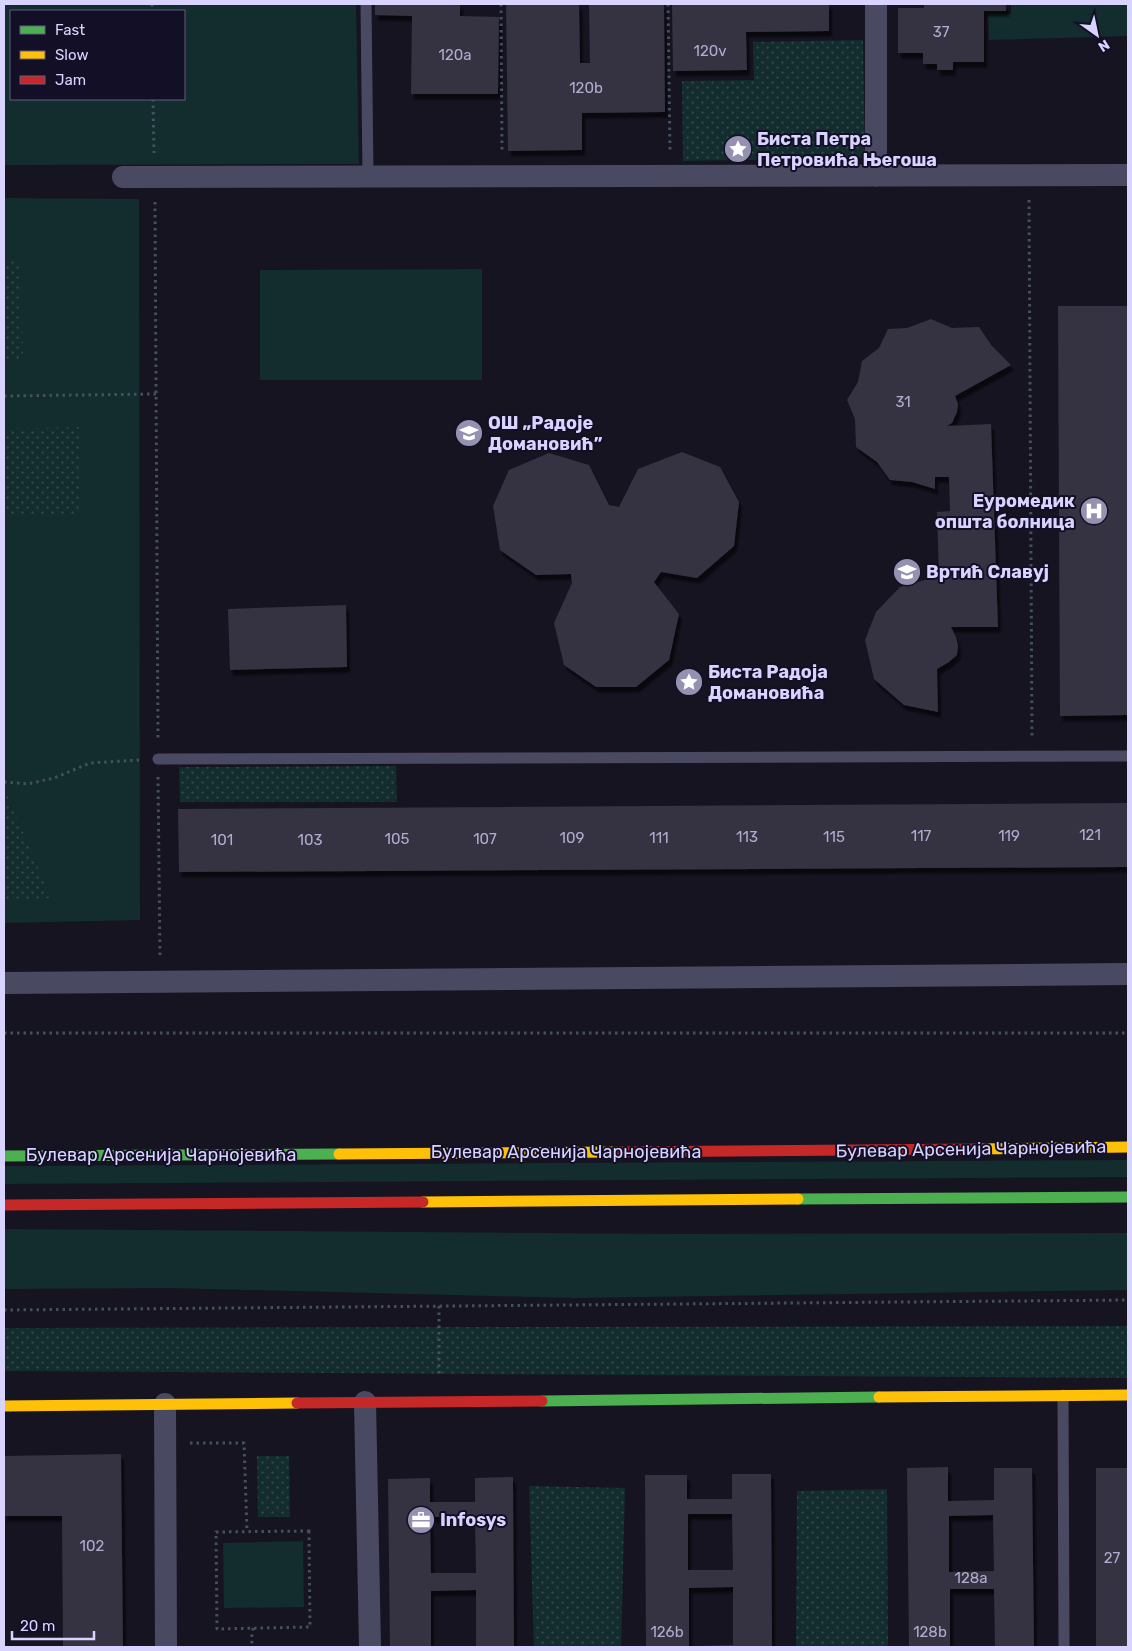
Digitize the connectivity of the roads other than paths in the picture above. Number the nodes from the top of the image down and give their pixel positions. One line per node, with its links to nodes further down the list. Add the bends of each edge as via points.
1 (366, 4): 6 (lane)
2 (876, 4): 4 (street)
3 (1128, 175): 4 (street)
4 (876, 176): 6 (street)
5 (123, 177): 6 (street)
6 (368, 177)
7 (1128, 756): 8 (lane)
8 (158, 759)
9 (1128, 974): 10 (street)
10 (4, 983)
11 (1128, 1147): 12 (main road, Булевар Арсенија Чарнојевића)
12 (4, 1156)
13 (1128, 1197): 14 (main road)
14 (4, 1205)
15 (1063, 1395): 16 (main road); 17 (main road); 22 (lane)
16 (1128, 1395)
17 (366, 1402): 18 (main road); 21 (street)
18 (165, 1404): 19 (main road); 20 (street)
19 (4, 1406)
20 (166, 1647)
21 (370, 1647)
22 (1064, 1647)

